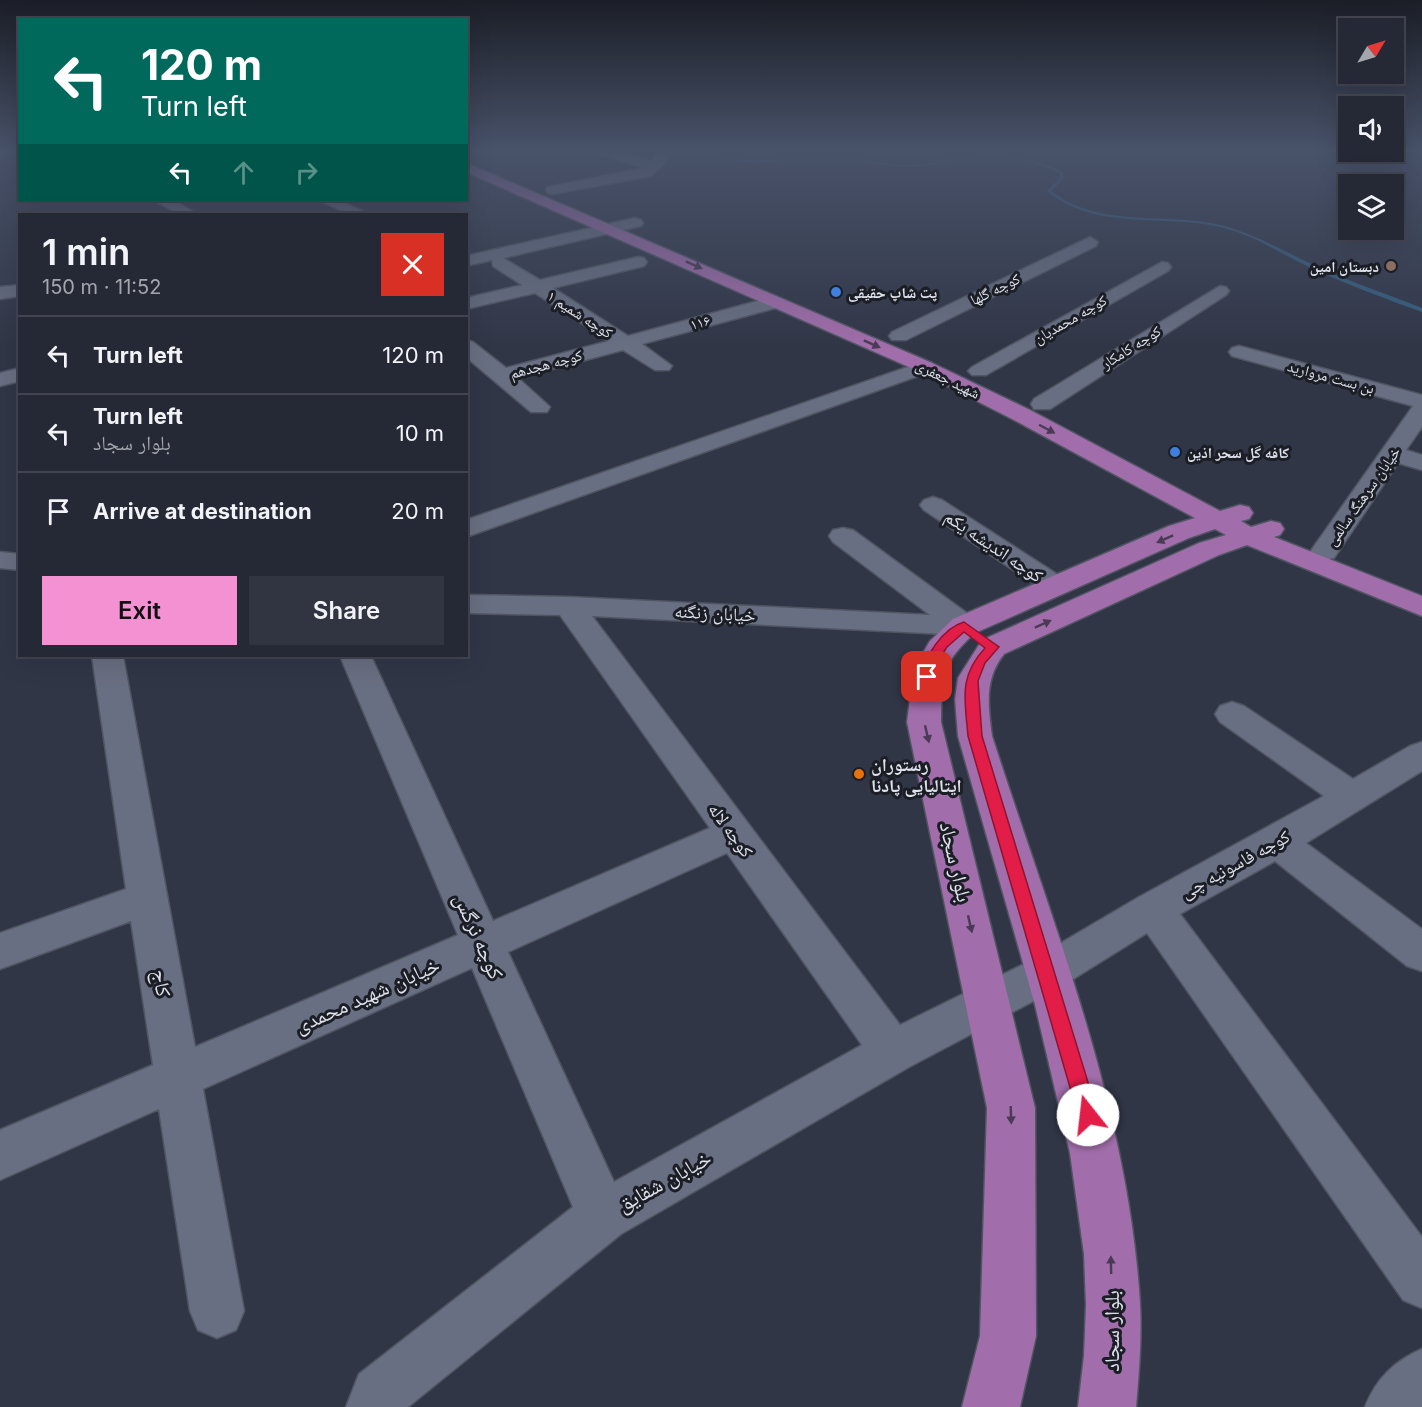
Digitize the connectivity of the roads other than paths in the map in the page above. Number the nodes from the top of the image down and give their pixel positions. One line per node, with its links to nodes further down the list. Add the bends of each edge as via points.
1 (587, 217): 3 (main road, شهید جعفری)
2 (594, 217): 3 (main road, شهید جعفری)
3 (607, 225): 5 (street); 6 (street); 14 (main road, شهید جعفری, one-way to 14); 16 (main road, شهید جعفری)
4 (1090, 242): 16 (street, کوچه گلها)
5 (468, 252)
6 (468, 260)
7 (499, 262): 10 (street, کوچه شمیم ۱)
8 (638, 262): 10 (street)
9 (1162, 267): 22 (street, کوچه محمدیان)
10 (537, 287): 15 (street); 17 (street, کوچه شمیم ۱)
11 (18, 290): 13 (street)
12 (1220, 291): 29 (street, کوچه کامکار)
13 (0, 293)
14 (776, 302): 17 (street, ۱۱۶); 21 (main road, شهید جعفری, one-way to 21)
15 (468, 304)
16 (899, 336): 22 (main road, شهید جعفری)
17 (624, 343): 20 (street, کوچه شمیم ۱); 24 (street, کوچه هجدهم)
18 (468, 348): 24 (street)
19 (1239, 352): 28 (street, بن بست مروارید)
20 (662, 366)
21 (925, 367): 35 (main road, شهید جعفری, one-way to 35); 36 (street)
22 (979, 371): 26 (main road, شهید جعفری)
23 (18, 376): 25 (street)
24 (502, 376): 30 (street)
25 (0, 381)
26 (1000, 382)
27 (1021, 393): 29 (main road, شهید جعفری)
28 (1422, 402)
29 (1042, 404): 35 (main road, شهید جعفری)
30 (539, 407)
31 (1422, 410): 32 (street, خیابان سرهنگ سالمی)
32 (1392, 453): 33 (street); 38 (street, خیابان سرهنگ سالمی)
33 (1422, 463)
34 (933, 505): 41 (street, کوچه اندیشه یکم)
35 (1244, 524): 38 (main road, شهید جعفری); 41 (main road, بلوار سجاد, one-way to 41, via 1179,532); 46 (main road, بلوار سجاد, one-way to 35, via 1209,549)
36 (468, 528)
37 (843, 536): 46 (street)
38 (1320, 558): 42 (main road, شهید جعفری); 45 (main road, شهید جعفری)
39 (0, 560): 40 (street)
40 (18, 562)
41 (1056, 586): 46 (main road, بلوار سجاد)
42 (1422, 588)
43 (468, 604): 44 (street, خیابان زنگنه)
44 (569, 606): 46 (street, خیابان زنگنه); 52 (street, کوچه لاله)
45 (1422, 607)
46 (978, 636): 59 (main road, بلوار سجاد, via 980,662 971,681 975,736); 60 (main road, بلوار سجاد, one-way to 60, via 942,644 929,665 924,723)
47 (107, 657): 54 (street, کاج)
48 (355, 657): 56 (street, کوچه نرگس)
49 (1232, 714): 51 (street)
50 (1422, 755): 51 (street, کوچه فاسونیه چی)
51 (1352, 797): 53 (street, کوچه فاسونیه چی)
52 (734, 834): 56 (street, خیابان شهید محمدی); 61 (street, کوچه لاله)
53 (1277, 842): 55 (street, کوچه فاسونیه چی); 58 (street)
54 (147, 898): 57 (street); 62 (street, کاج)
55 (1152, 909): 59 (street, کوچه فاسونیه چی); 65 (street)
56 (482, 944): 62 (street, خیابان شهید محمدی); 64 (street, کوچه نرگس)
57 (0, 951)
58 (1422, 953)
59 (1047, 973): 60 (street, کوچه فاسونیه چی); 70 (main road, بلوار سجاد, one-way to 59, via 1113,1368 1110,1238 1088,1115)
60 (988, 1002): 61 (street, خیابان شقایق); 69 (main road, بلوار سجاد, one-way to 69, via 1011,1108 1008,1336)
61 (893, 1053): 64 (street, خیابان شقایق)
62 (178, 1077): 63 (street, خیابان شهید محمدی); 66 (street, کاج)
63 (0, 1155)
64 (603, 1216): 68 (street, خیابان شقایق, via 379,1394)
65 (1422, 1281)
66 (217, 1311)
67 (1422, 1378): 71 (street)
68 (375, 1407)
69 (991, 1407)
70 (1107, 1407)
71 (1394, 1407)

